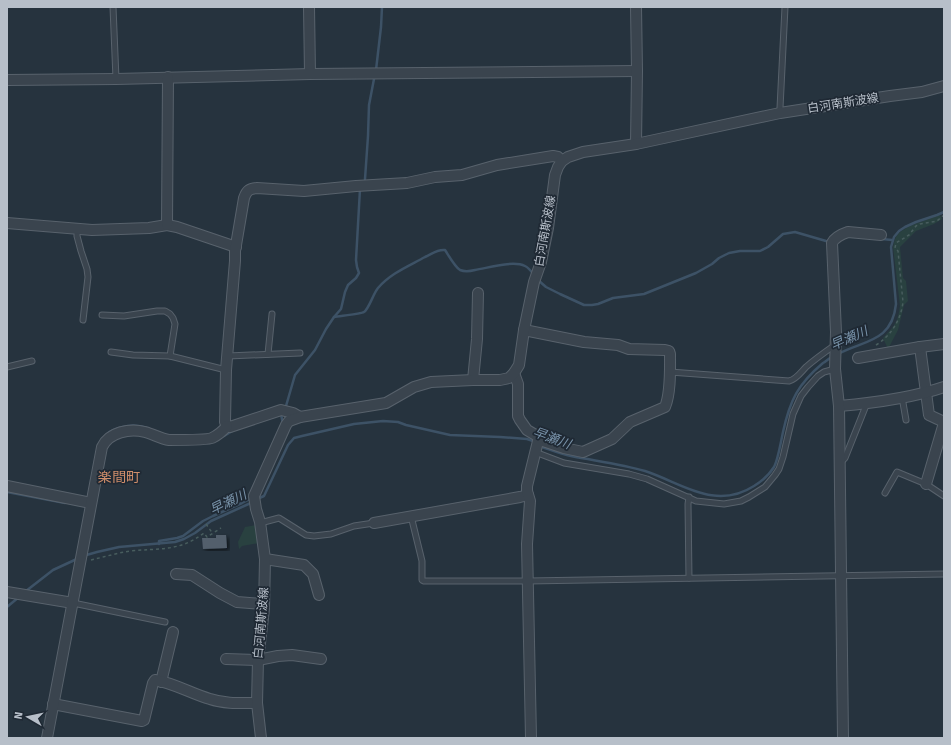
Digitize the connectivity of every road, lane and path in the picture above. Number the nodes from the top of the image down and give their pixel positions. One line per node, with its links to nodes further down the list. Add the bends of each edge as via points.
1 (114, 7): 8 (lane)
2 (309, 7): 6 (street)
3 (636, 7): 5 (street)
4 (784, 7): 11 (lane)
5 (637, 71): 6 (street); 12 (street)
6 (310, 74): 7 (street)
7 (168, 77): 8 (street); 16 (street)
8 (116, 79): 9 (street)
9 (7, 80)
10 (944, 86): 11 (street, 白河南斯波線, via 922,92)
11 (780, 113): 12 (street, 白河南斯波線)
12 (636, 144): 13 (street, 白河南斯波線, via 583,152)
13 (562, 161): 19 (street, via 553,156 498,165 462,175 407,183 304,191 250,188 244,198); 24 (street, 白河南斯波線, via 555,175 548,228)
14 (944, 215): 28 (path, via 937,221 916,226 909,235 896,243 902,307 899,318 884,340)
15 (7, 223): 17 (street)
16 (167, 225): 17 (street, via 149,228); 19 (street)
17 (77, 229): 23 (lane, via 88,277)
18 (881, 235): 26 (street, via 848,232 834,239 832,243)
19 (236, 247): 33 (street)
20 (478, 293): 41 (street)
21 (272, 314): 30 (lane)
22 (102, 315): 32 (lane, via 124,316 157,311 170,314 175,324)
23 (83, 320)
24 (524, 330): 39 (street, via 629,349 669,351); 40 (street, 白河南斯波線, via 519,364)
25 (944, 344): 27 (street)
26 (836, 347): 36 (street); 39 (lane, via 813,361 794,380 789,381)
27 (920, 347): 34 (street); 43 (street)
28 (870, 348)
29 (111, 352): 32 (lane)
30 (268, 354): 31 (lane); 33 (lane)
31 (300, 354)
32 (170, 356): 38 (lane)
33 (228, 356): 38 (street)
34 (858, 358)
35 (32, 361): 37 (lane)
36 (835, 366): 46 (street); 58 (lane, via 818,376 801,396 793,414 781,463 775,475 764,487 749,497 724,504)
37 (7, 367)
38 (226, 370): 50 (street)
39 (670, 372): 51 (street, via 665,407 630,422 612,439 583,452 543,441)
40 (514, 373): 41 (street, via 509,378 500,380); 51 (street, via 518,384 518,416)
41 (473, 380): 47 (street, via 431,382 414,387 386,403)
42 (944, 387): 43 (street)
43 (926, 393): 44 (street); 49 (street, via 929,415)
44 (902, 397): 45 (street); 48 (lane)
45 (867, 403): 46 (street); 52 (lane, via 846,458)
46 (839, 406): 52 (street)
47 (300, 417): 50 (street, via 281,410); 61 (street, 白河南斯波線, via 286,425 254,496)
48 (906, 420)
49 (944, 422): 53 (street)
50 (227, 426): 59 (street, via 211,438 169,440 133,431 112,436 102,447)
51 (537, 444): 56 (street, via 527,486); 58 (lane, via 564,463 647,479)
52 (840, 463): 70 (street)
53 (926, 484): 55 (lane, via 897,472); 57 (lane)
54 (7, 486): 59 (street)
55 (884, 493)
56 (528, 495): 60 (street); 72 (street)
57 (944, 496)
58 (689, 498): 71 (lane)
59 (91, 503): 67 (street)
60 (411, 516): 62 (street); 72 (lane, via 422,561 422,580)
61 (260, 522): 62 (lane, via 279,518 306,535 314,536); 66 (street, 白河南斯波線)
62 (374, 523)
63 (206, 524): 65 (path)
64 (221, 528): 65 (path)
65 (213, 534): 67 (path, via 207,537 204,533 172,548 128,551)
66 (265, 559): 74 (street, via 304,565 313,574); 76 (street, 白河南斯波線)
67 (83, 562): 75 (street)
68 (176, 574): 76 (street, via 192,575 237,602)
69 (944, 574): 70 (lane)
70 (841, 576): 71 (lane); 88 (street)
71 (689, 578): 72 (lane)
72 (528, 581): 87 (street)
73 (10, 593): 75 (street)
74 (319, 595)
75 (73, 603): 77 (lane); 84 (street)
76 (264, 604): 81 (street, 白河南斯波線)
77 (165, 622)
78 (173, 632): 82 (street)
79 (321, 658): 81 (street, via 292,655)
80 (226, 659): 81 (street)
81 (258, 660): 83 (street, 白河南斯波線)
82 (161, 682): 83 (street, via 211,700); 84 (street, via 155,680 153,683 142,721)
83 (257, 703): 86 (street, 白河南斯波線)
84 (54, 704): 85 (street)
85 (47, 738)
86 (261, 738)
87 (531, 738)
88 (843, 738)

